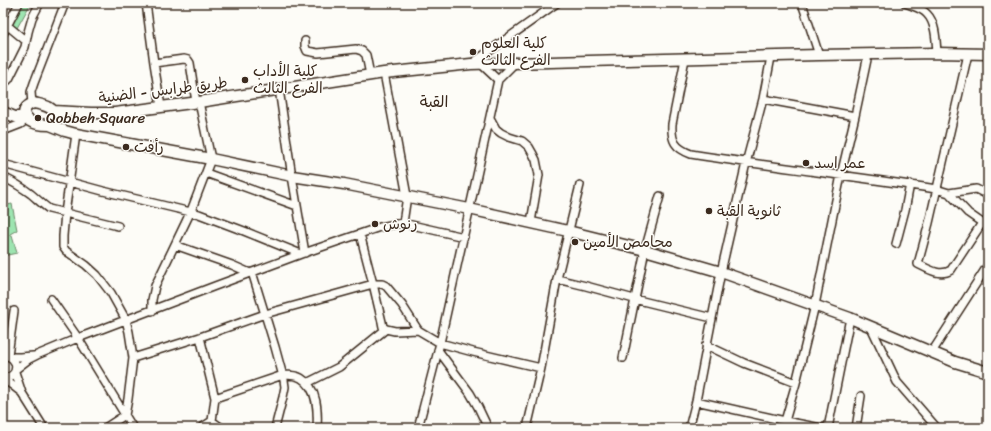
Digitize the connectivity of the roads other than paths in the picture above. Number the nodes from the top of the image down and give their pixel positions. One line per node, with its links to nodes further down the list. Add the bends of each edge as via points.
1 (19, 3): 8 (street)
2 (40, 3): 10 (street, via 32,18)
3 (65, 3): 29 (street, via 31,92)
4 (146, 3): 19 (street)
5 (557, 3): 21 (street)
6 (802, 3): 16 (street)
7 (905, 3): 12 (street, via 927,14 932,22)
8 (8, 26): 9 (street); 10 (street)
9 (3, 34)
10 (26, 41): 24 (street, via 9,79)
11 (305, 41): 23 (street, via 307,52 362,50 366,55)
12 (938, 53): 13 (main road, طريق طرابس - الضنية); 15 (main road, طريق طرابس - الضنية)
13 (968, 54): 14 (main road, طريق طرابس - الضنية); 49 (street)
14 (988, 54)
15 (868, 55): 16 (main road, طريق طرابس - الضنية); 33 (street)
16 (818, 56): 17 (main road, طريق طرابس - الضنية)
17 (771, 57): 18 (main road, طريق طرابس - الضنية); 27 (street)
18 (685, 59): 20 (main road, طريق طرابس - الضنية); 40 (street, via 672,124 675,143 683,151 691,154)
19 (154, 63): 28 (street, via 184,59 190,61); 30 (street)
20 (514, 63): 21 (main road, طريق طرابس - الضنية); 25 (street)
21 (476, 64): 22 (main road, طريق طرابس - الضنية); 25 (street)
22 (384, 73): 23 (main road, طريق طرابس - الضنية); 52 (street)
23 (370, 75): 26 (main road, طريق طرابس - الضنية)
24 (3, 80)
25 (498, 80): 35 (street)
26 (279, 89): 28 (main road, طريق طرابس - الضنية); 44 (street)
27 (763, 99): 33 (street); 40 (street)
28 (198, 102): 30 (main road, طريق طرابس - الضنية); 39 (street)
29 (32, 104): 31 (main road); 34 (main road, via 29,104 24,112)
30 (161, 107): 31 (main road, طريق طرابس - الضنية, via 91,113)
31 (53, 111): 36 (main road, via 53,121)
32 (3, 112): 34 (main road)
33 (855, 116): 43 (street)
34 (26, 118): 36 (main road, via 37,124); 37 (street, via 20,124)
35 (490, 118): 55 (street); 58 (street, via 501,133 522,141 529,147 536,160 539,175)
36 (50, 125): 38 (main road)
37 (3, 130)
38 (76, 134): 39 (main road); 46 (street)
39 (211, 159): 42 (street); 44 (main road)
40 (746, 163): 43 (street); 70 (street)
41 (3, 164): 46 (street)
42 (206, 173): 54 (street); 56 (street)
43 (841, 175): 47 (street); 76 (street)
44 (292, 176): 52 (main road); 54 (street)
45 (3, 177): 57 (street, via 49,209)
46 (70, 182): 56 (street); 57 (street)
47 (910, 184): 49 (street); 65 (street)
48 (580, 185): 62 (street)
49 (936, 189): 50 (street); 60 (street, via 918,264 938,273 946,273)
50 (949, 193): 51 (street, via 976,189); 60 (street, via 968,213)
51 (988, 195)
52 (407, 196): 55 (main road); 59 (street)
53 (660, 196): 67 (street)
54 (297, 206): 68 (street)
55 (469, 208): 58 (main road); 64 (street)
56 (191, 211): 66 (street); 68 (street)
57 (66, 213): 61 (street); 82 (street, via 64,249 97,275 111,293)
58 (531, 222): 62 (main road)
59 (403, 223): 63 (street); 64 (street)
60 (985, 225)
61 (118, 226)
62 (568, 231): 67 (main road); 72 (street)
63 (360, 234): 68 (street); 73 (street)
64 (464, 237): 89 (street)
65 (896, 244)
66 (175, 245): 71 (street); 78 (street, via 155,286)
67 (645, 250): 70 (main road); 75 (street)
68 (303, 253): 71 (street)
69 (988, 265): 90 (street)
70 (721, 272): 76 (main road); 80 (street)
71 (251, 273): 78 (street); 79 (street)
72 (557, 279): 75 (street); 95 (street)
73 (373, 284): 79 (street); 84 (street, via 383,326); 85 (street, via 382,284 389,288)
74 (51, 299): 87 (street)
75 (634, 299): 80 (street); 94 (street)
76 (815, 305): 81 (main road); 101 (street)
77 (14, 311): 91 (street)
78 (152, 311): 82 (street)
79 (265, 314): 86 (street); 98 (street)
80 (712, 318): 88 (street)
81 (850, 318): 83 (main road); 120 (street)
82 (126, 320): 87 (street); 93 (street)
83 (871, 327): 90 (main road); 122 (street, via 897,382)
84 (386, 329): 85 (street); 100 (street, via 339,367)
85 (418, 330): 89 (street)
86 (200, 337): 93 (street); 104 (street)
87 (78, 338): 92 (street); 106 (street)
88 (706, 345): 101 (street); 105 (street)
89 (440, 346): 95 (street); 116 (street); 117 (street, via 470,393)
90 (932, 352): 97 (main road)
91 (6, 355): 92 (street); 96 (street, via 15,362)
92 (37, 355): 96 (street)
93 (133, 358): 106 (street)
94 (623, 358)
95 (540, 368): 118 (street)
96 (15, 370): 99 (street, via 9,377); 102 (street)
97 (988, 372)
98 (283, 375): 100 (street, via 292,375); 104 (street); 114 (street, via 285,387)
99 (3, 378): 102 (street)
100 (307, 383): 115 (street, via 316,400)
101 (796, 383): 108 (street)
102 (22, 393): 109 (street)
103 (861, 396): 121 (street)
104 (215, 398): 107 (street)
105 (696, 401): 108 (street); 119 (street)
106 (125, 415): 110 (street); 111 (street)
107 (212, 421): 112 (street); 113 (street)
108 (785, 425): 120 (street)
109 (44, 428)
110 (105, 428)
111 (133, 428)
112 (201, 428)
113 (222, 428)
114 (276, 428)
115 (317, 428)
116 (418, 428)
117 (488, 428)
118 (527, 428)
119 (689, 428)
120 (826, 428)
121 (856, 428)
122 (937, 428)

